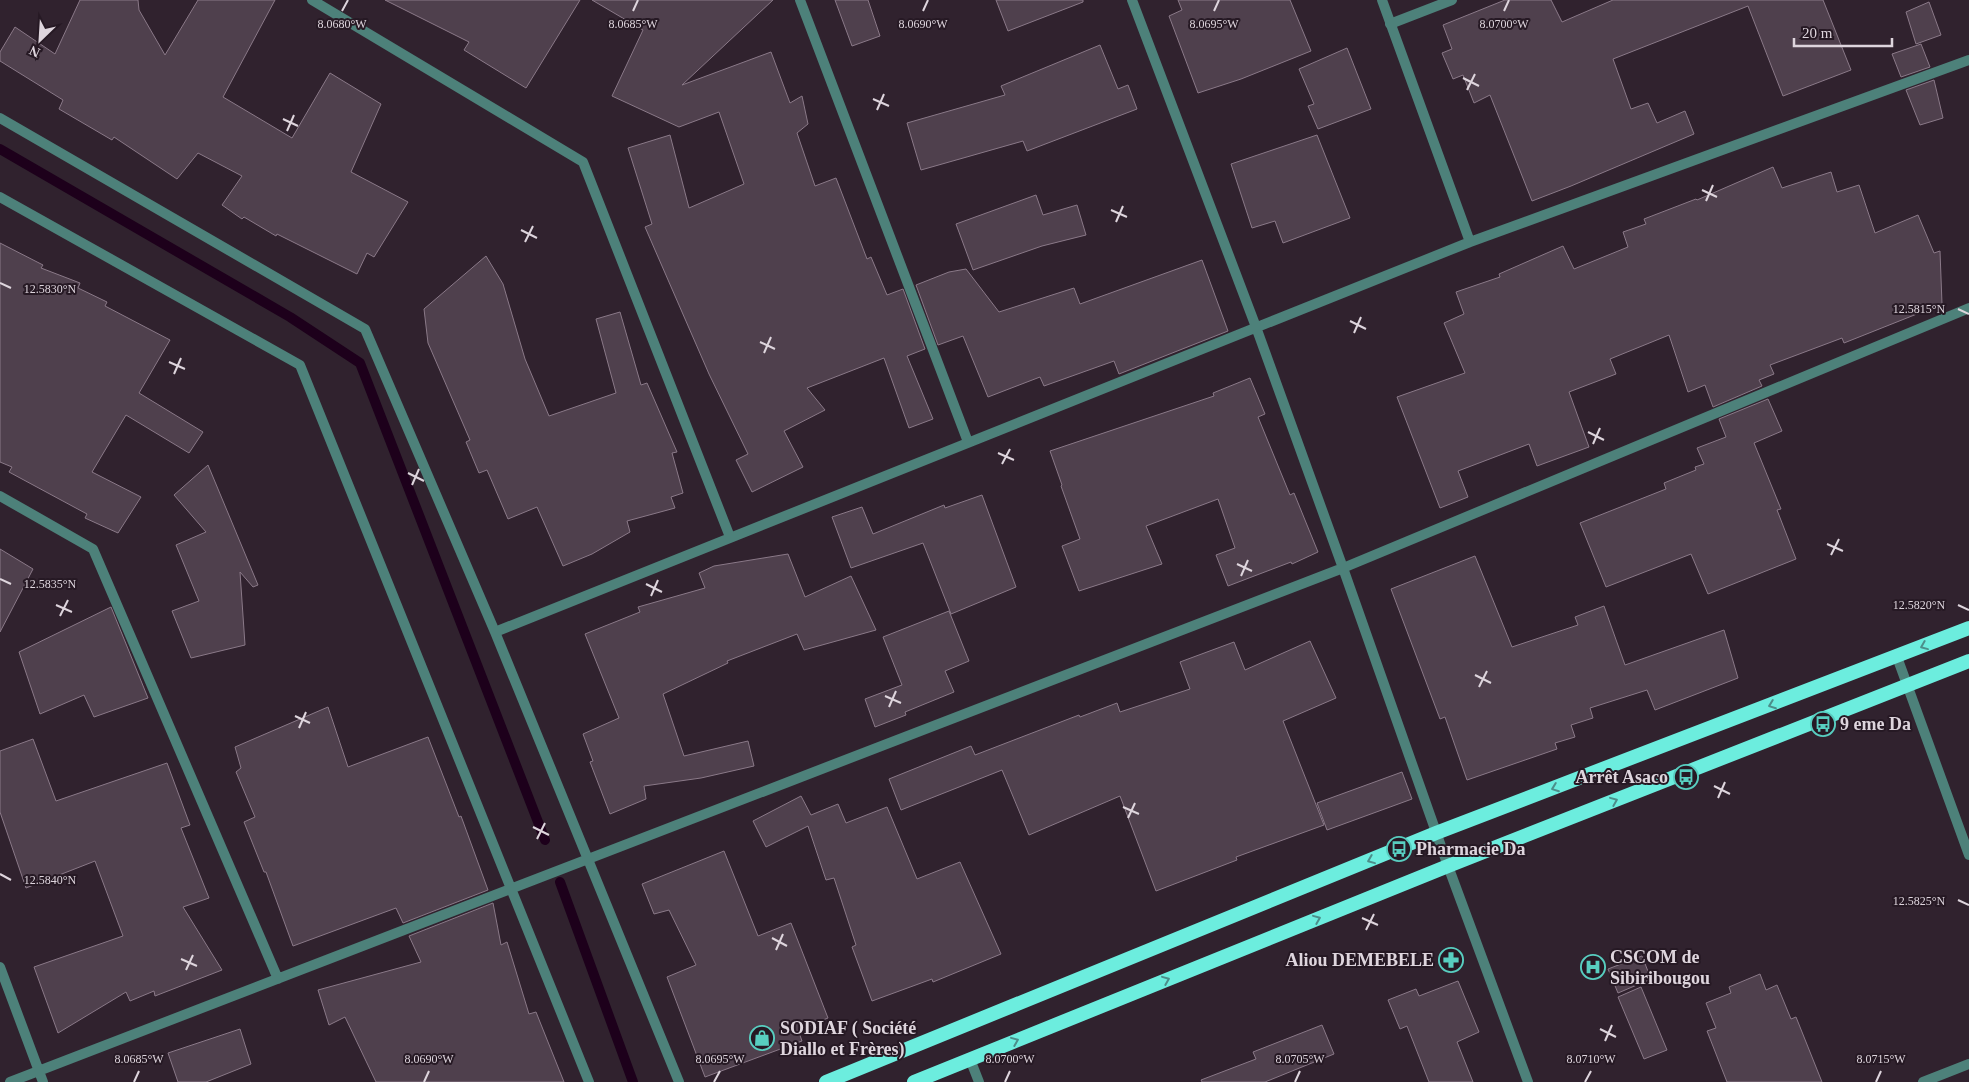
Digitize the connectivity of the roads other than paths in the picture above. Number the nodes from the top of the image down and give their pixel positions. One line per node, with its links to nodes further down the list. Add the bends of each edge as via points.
1 (312, 0): 16 (street, via 583,162)
2 (800, 0): 14 (street)
3 (1132, 0): 13 (street)
4 (1382, 0): 6 (street)
5 (1452, 0): 6 (street)
6 (1390, 24): 11 (street)
7 (1969, 59): 8 (street); 11 (street)
8 (1969, 66)
9 (0, 118): 19 (street, via 365,328)
10 (0, 197): 27 (street, via 300,365)
11 (1470, 242): 13 (street)
12 (1969, 308): 17 (street)
13 (1256, 327): 14 (street); 17 (street)
14 (968, 442): 16 (street)
15 (0, 496): 29 (street, via 93,549)
16 (730, 537): 19 (street)
17 (1343, 568): 23 (street); 25 (street)
18 (1969, 628): 20 (highway, one-way to 20)
19 (495, 632): 25 (street)
20 (1897, 657): 22 (street); 23 (highway, one-way to 23)
21 (1969, 661): 22 (highway)
22 (1908, 685): 24 (street); 26 (highway, one-way to 22)
23 (1436, 833): 26 (street); 37 (highway, one-way to 37)
24 (1969, 855)
25 (588, 859): 27 (street); 36 (street)
26 (1448, 866): 30 (highway, one-way to 26); 40 (street)
27 (512, 888): 29 (street); 35 (street)
28 (0, 967): 32 (street)
29 (278, 978): 32 (street)
30 (970, 1059): 38 (highway); 39 (street)
31 (1969, 1064): 41 (street)
32 (38, 1071): 33 (street); 34 (street)
33 (10, 1082)
34 (43, 1082)
35 (589, 1082)
36 (679, 1082)
37 (826, 1082)
38 (914, 1082)
39 (979, 1082)
40 (1528, 1082)
41 (1923, 1082)

